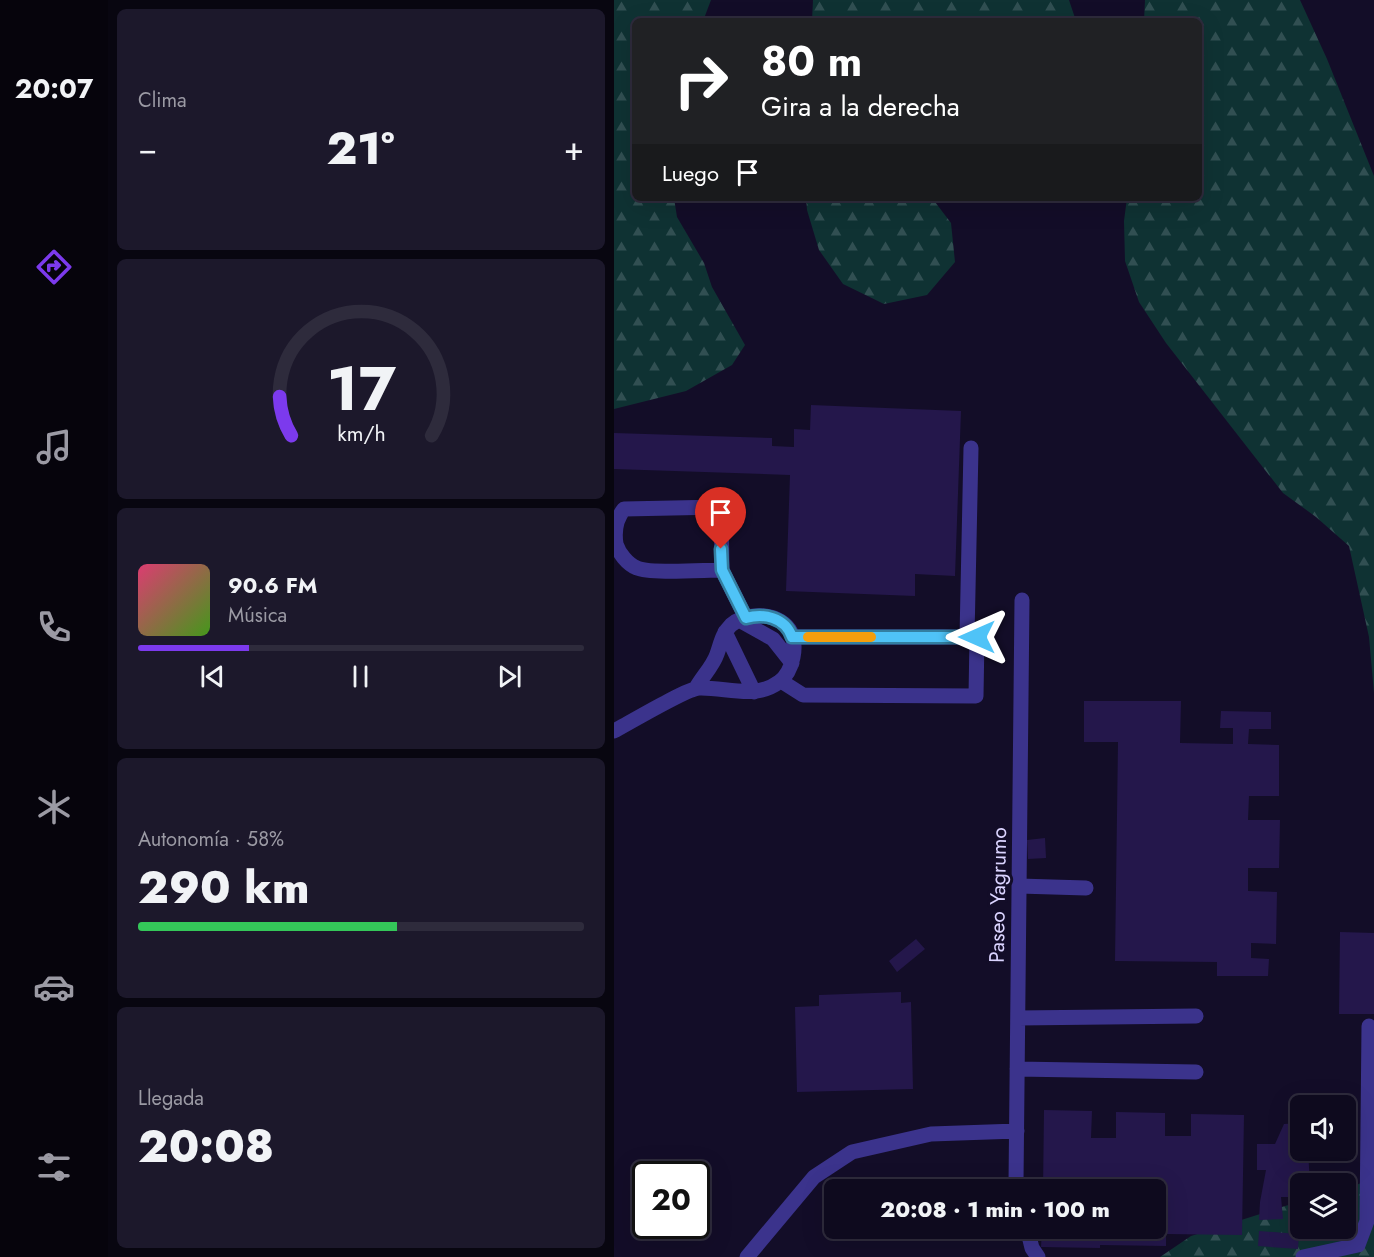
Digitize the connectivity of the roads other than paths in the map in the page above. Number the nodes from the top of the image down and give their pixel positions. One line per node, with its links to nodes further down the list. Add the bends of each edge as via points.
1 (971, 448): 7 (street)
2 (722, 570): 2 (street, via 721,507 624,509 617,519 614,538 618,551 637,568); 4 (street)
3 (1022, 600): 13 (street, Paseo Yagrumo)
4 (742, 619): 5 (street); 6 (street, via 755,615 770,617 782,623); 8 (street, via 773,639)
5 (725, 632): 10 (street, via 717,654); 11 (street)
6 (792, 637): 7 (street); 8 (street)
7 (967, 637): 9 (street, via 977,637 976,696 803,695)
8 (792, 663): 9 (street)
9 (781, 681): 11 (street)
10 (696, 688): 11 (street); 12 (street)
11 (754, 692)
12 (614, 731)
13 (1019, 886): 14 (street); 16 (street, Paseo Yagrumo)
14 (1086, 888)
15 (1196, 1016): 16 (street)
16 (1018, 1018): 18 (street, Paseo Yagrumo)
17 (1369, 1026): 25 (street, via 1367,1221 1358,1245)
18 (1017, 1069): 19 (street); 20 (street, Paseo Yagrumo)
19 (1196, 1072)
20 (1017, 1131): 21 (street, Paseo Yagrumo); 23 (street, via 930,1134 852,1152 814,1177)
21 (1016, 1179)
22 (1030, 1239): 24 (street)
23 (747, 1257)
24 (1038, 1257)
25 (1303, 1257)

